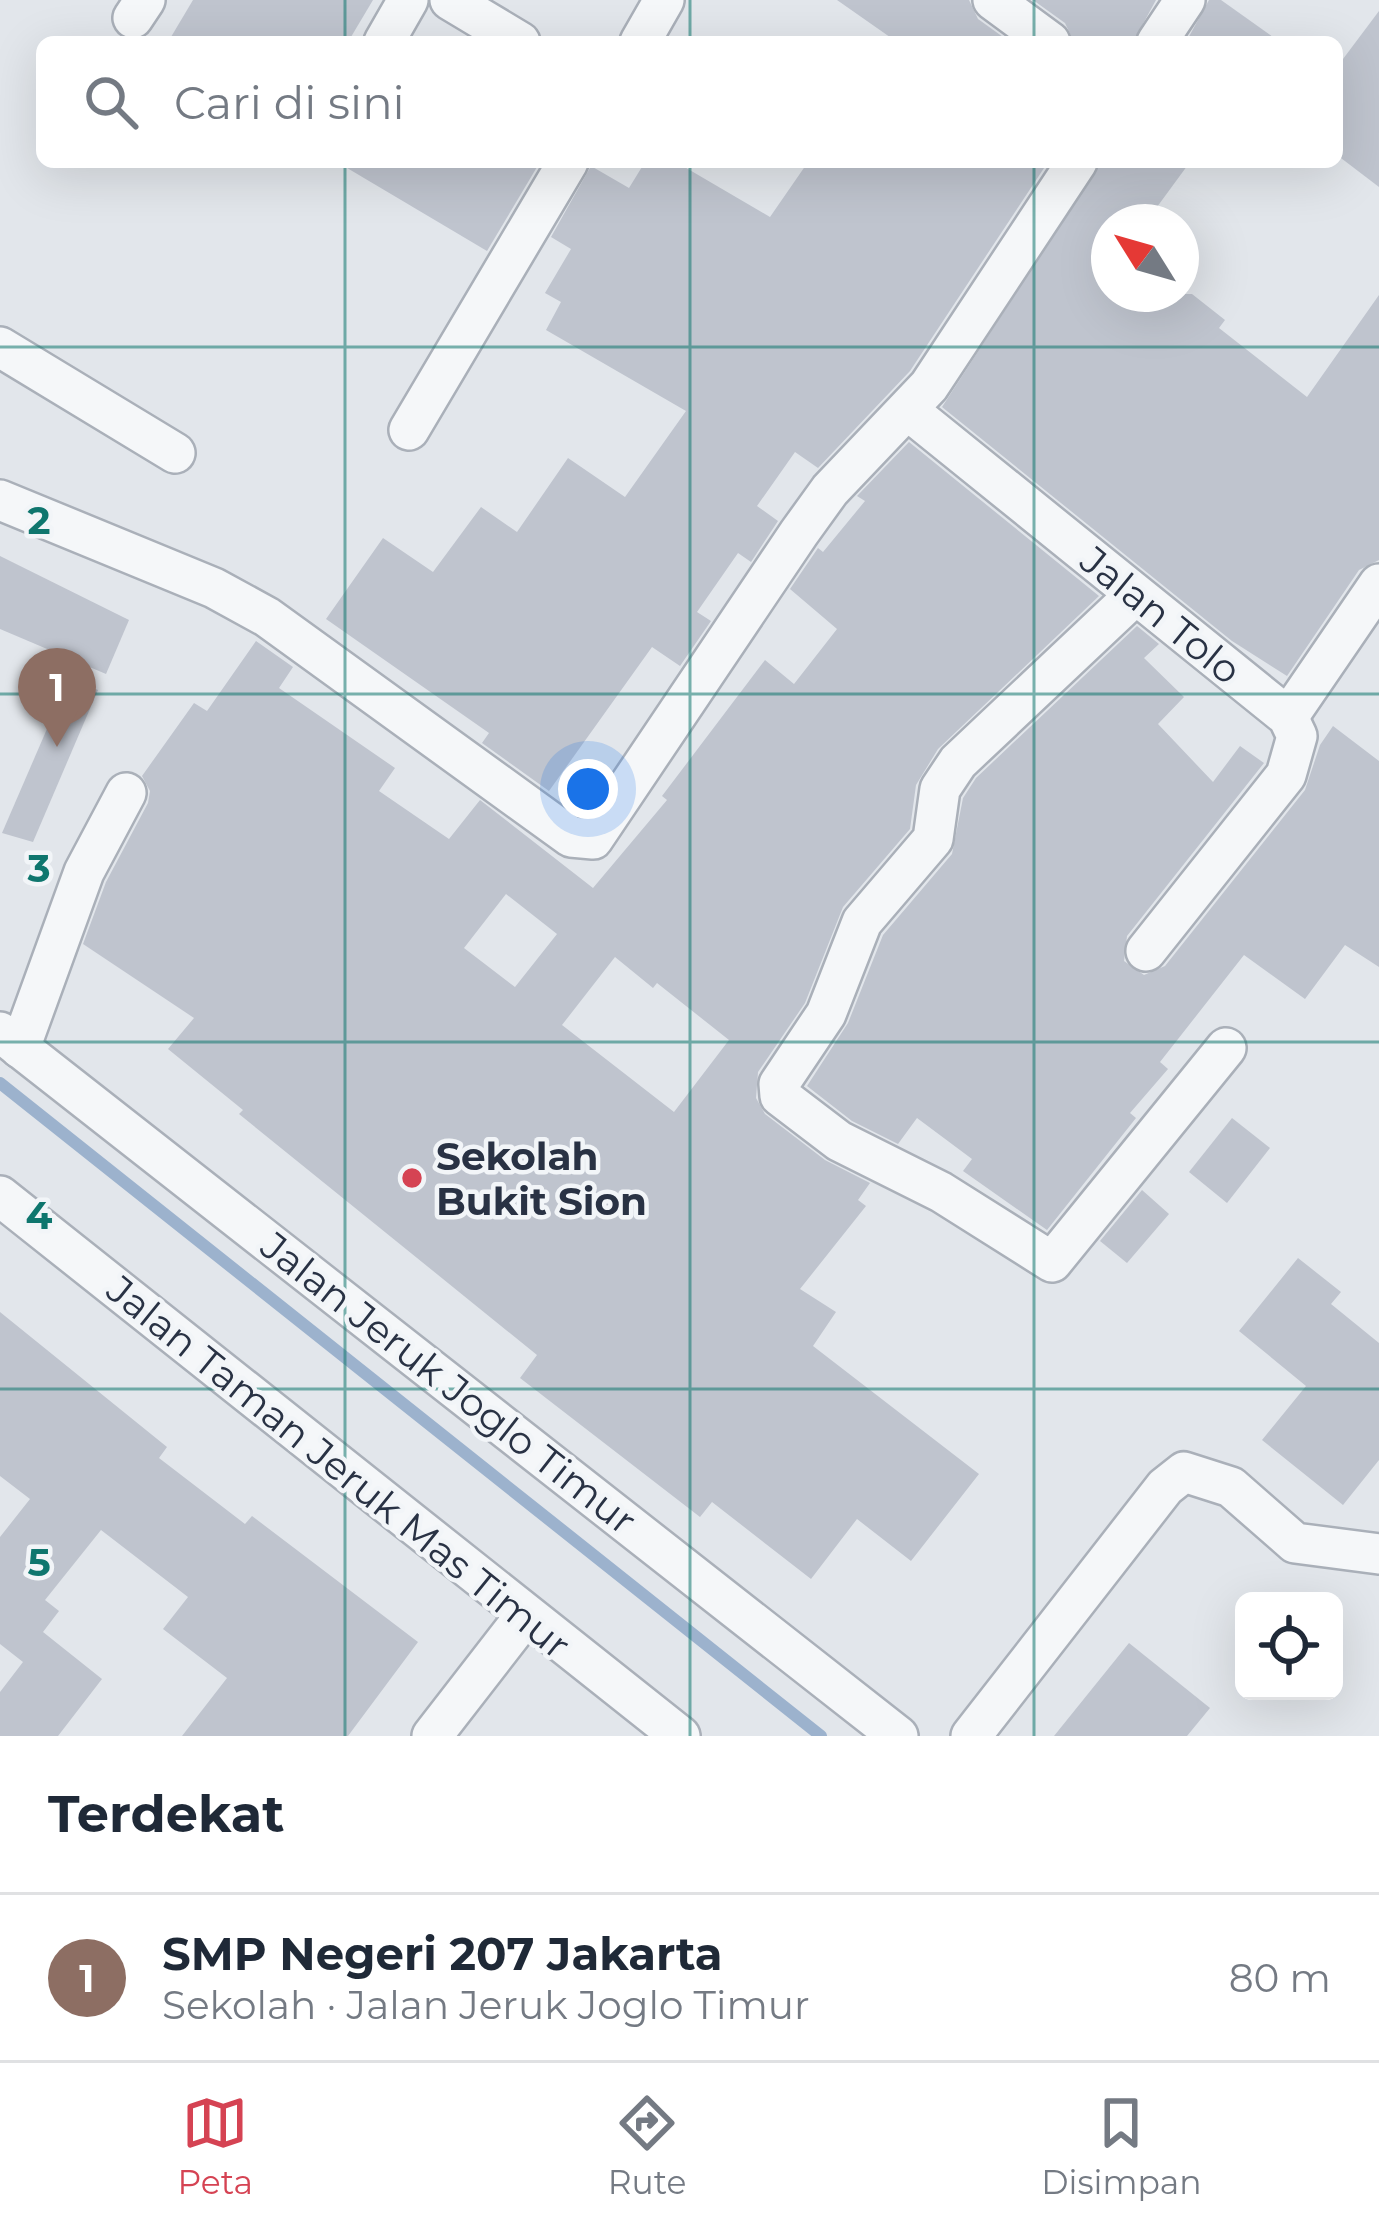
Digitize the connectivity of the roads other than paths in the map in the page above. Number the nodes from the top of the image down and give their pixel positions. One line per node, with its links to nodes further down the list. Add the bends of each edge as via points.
1 (408, 0): 6 (street)
2 (450, 0): 7 (street)
3 (664, 0): 8 (street)
4 (993, 0): 9 (street)
5 (1185, 0): 10 (street)
6 (387, 36)
7 (510, 36)
8 (643, 36)
9 (1043, 36)
10 (1161, 36)
11 (564, 168): 15 (street)
12 (1073, 168): 14 (street)
13 (0, 347): 16 (street)
14 (909, 411): 17 (street, via 830,490 602,833 583,840 267,616); 19 (street, Jalan Tolo)
15 (409, 430)
16 (176, 453)
17 (0, 500)
18 (1379, 584): 20 (street)
19 (1135, 595): 20 (street, Jalan Tolo); 24 (street, via 958,762 940,789 933,839 862,922 826,1014 779,1096 838,1142 941,1192 1052,1262)
20 (1288, 717): 22 (street, via 1297,736 1286,775)
21 (126, 793): 23 (street)
22 (1146, 952)
23 (10, 1040): 30 (street, Jalan Jeruk Joglo Timur)
24 (1226, 1048)
25 (0, 1196): 27 (street, Jalan Taman Jeruk Mas Timur)
26 (1379, 1554): 31 (street, via 1295,1543 1231,1487 1184,1472)
27 (525, 1616): 28 (street); 29 (street, Jalan Taman Jeruk Mas Timur)
28 (432, 1736)
29 (680, 1736)
30 (898, 1736)
31 (971, 1736)

